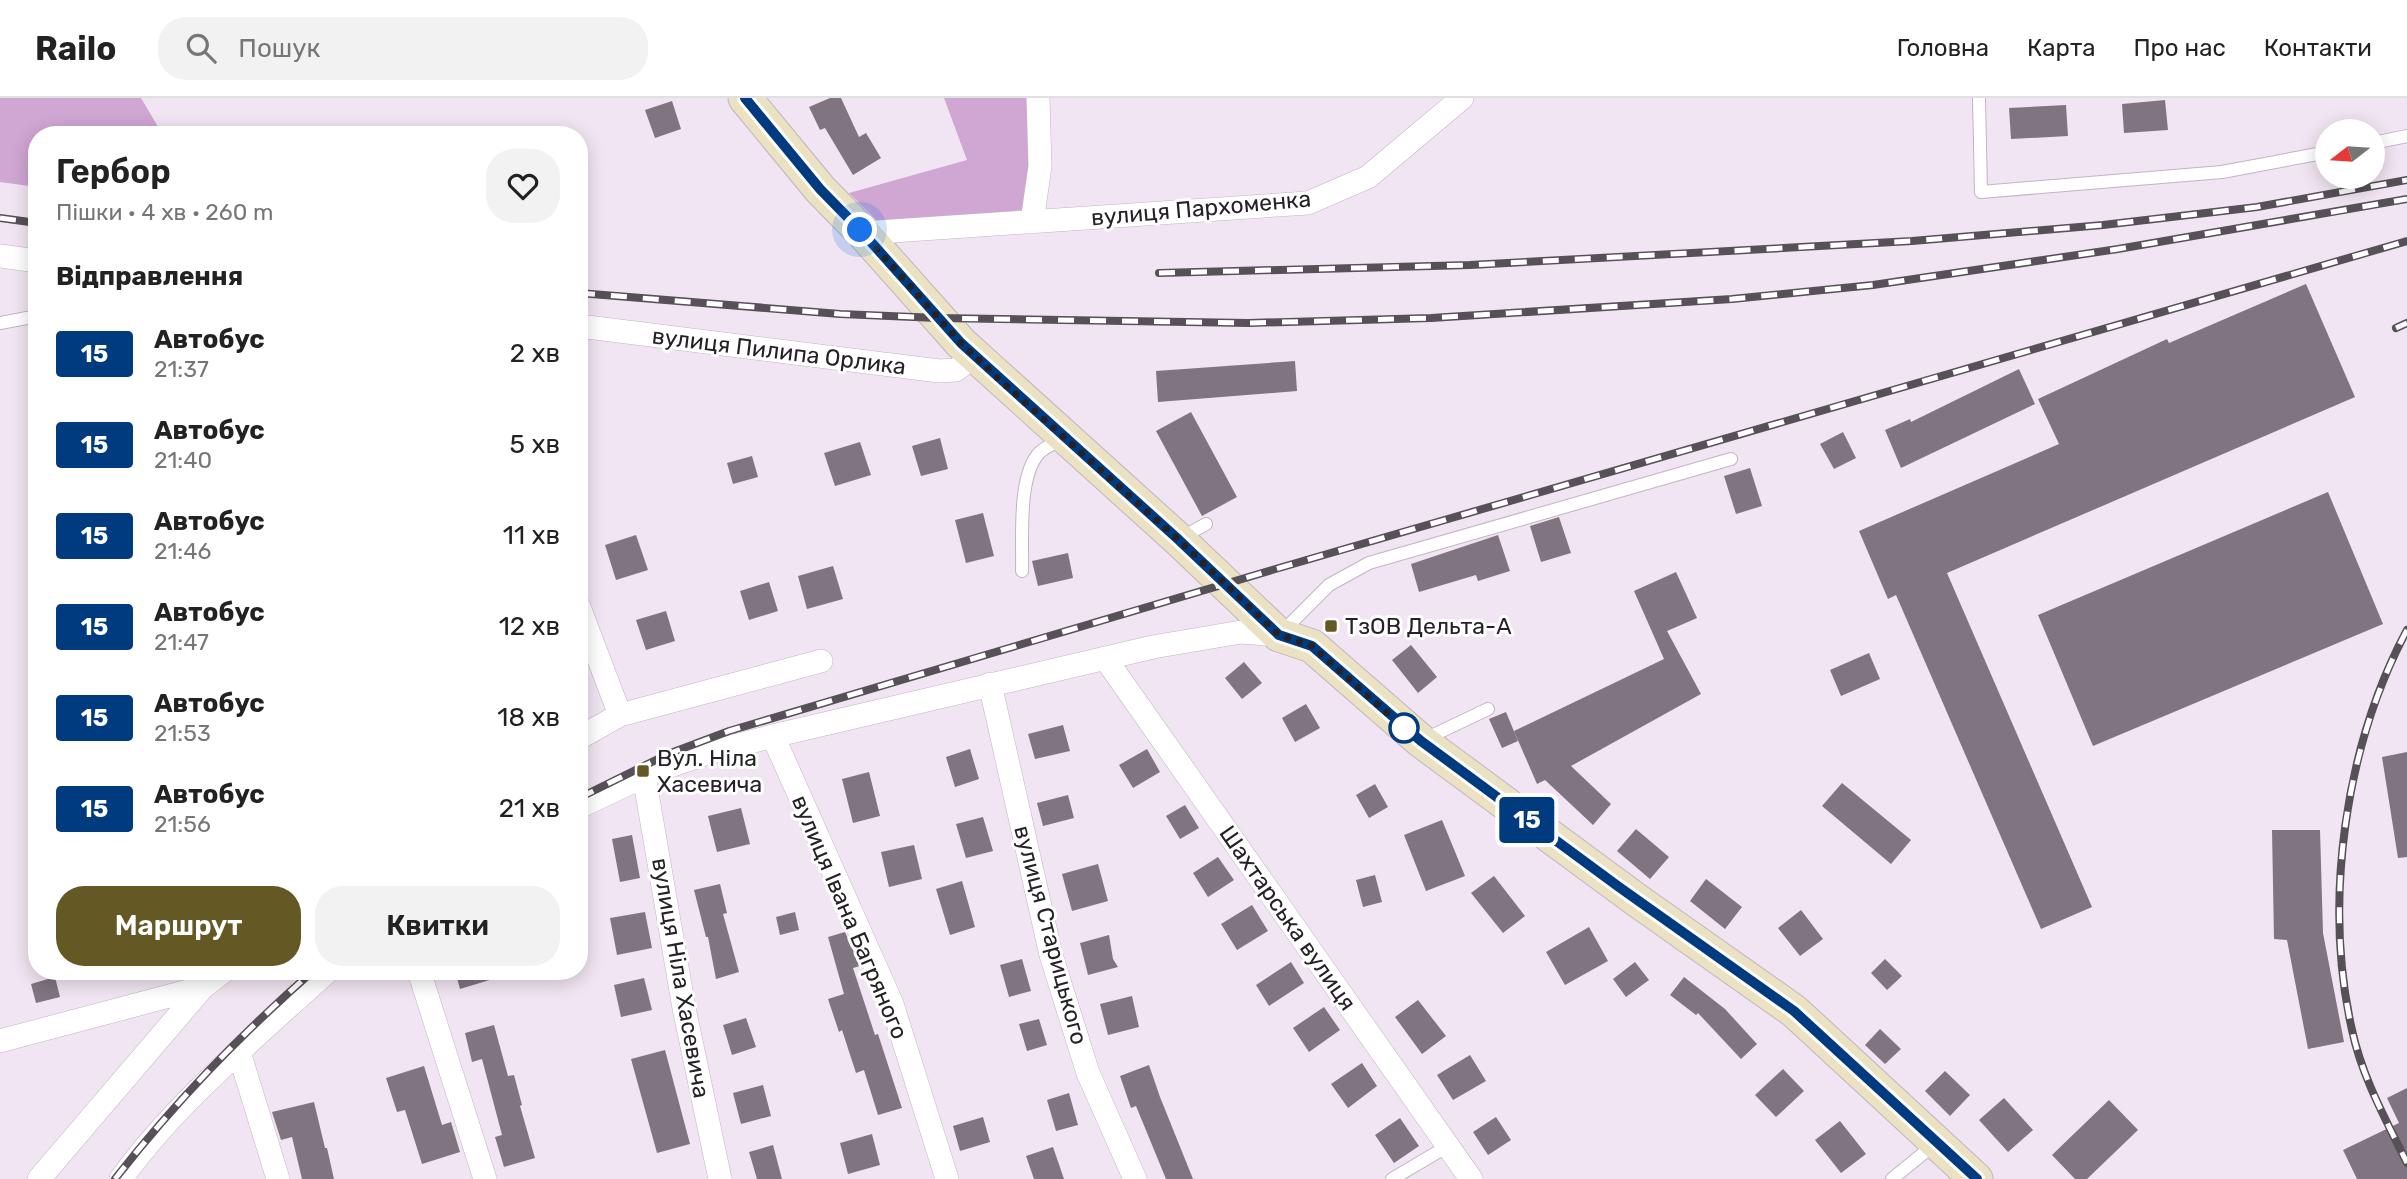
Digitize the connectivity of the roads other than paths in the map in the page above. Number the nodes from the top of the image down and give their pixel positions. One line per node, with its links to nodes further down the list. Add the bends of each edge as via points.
1 (746, 98): 9 (street, via 820,189)
2 (1038, 98): 8 (street, via 1040,166)
3 (1462, 98): 8 (street, вулиця Пархоменка, via 1368,177 1308,204)
4 (1979, 98): 7 (lane, via 1981,192 2222,172)
5 (2407, 136): 6 (lane)
6 (2385, 141)
7 (2315, 154)
8 (1032, 222): 9 (street, вулиця Пархоменка)
9 (861, 231): 15 (street)
10 (0, 256): 11 (street)
11 (28, 260)
12 (28, 318): 13 (lane)
13 (0, 323)
14 (588, 327): 15 (street, вулиця Пилипа Орлика, via 939,371 956,370)
15 (968, 349): 16 (street)
16 (1064, 437): 18 (lane, via 1040,452 1031,466 1025,490); 20 (street, via 1193,532)
17 (1731, 459): 20 (lane, via 1369,563 1329,585)
18 (1022, 571)
19 (588, 631): 25 (street)
20 (1279, 635): 21 (street, via 1241,632); 28 (street, via 1312,646)
21 (1105, 658): 23 (street); 38 (street, Шахтарська вулиця)
22 (821, 661): 25 (street)
23 (990, 684): 27 (street); 45 (street, вулиця Старицького, via 1051,955 1088,1073)
24 (1488, 709): 28 (lane)
25 (620, 715): 26 (street)
26 (588, 733)
27 (773, 736): 29 (street); 44 (street, вулиця Івана Багряного, via 892,1004)
28 (1421, 741): 37 (street, via 1794,1011)
29 (644, 776): 30 (street); 43 (street, вулиця Ніла Хасевича, via 684,1008)
30 (588, 803)
31 (212, 980): 34 (street)
32 (318, 980): 36 (street)
33 (422, 980): 42 (street)
34 (203, 987): 35 (street); 39 (street)
35 (0, 1041)
36 (239, 1052): 40 (street, via 139,1154); 41 (street)
37 (1937, 1143): 48 (lane); 49 (street)
38 (1448, 1146): 46 (lane); 47 (street, Шахтарська вулиця)
39 (39, 1179)
40 (121, 1179)
41 (278, 1179)
42 (485, 1179)
43 (720, 1179)
44 (947, 1179)
45 (1135, 1179)
46 (1392, 1179)
47 (1471, 1179)
48 (1892, 1179)
49 (1976, 1179)

